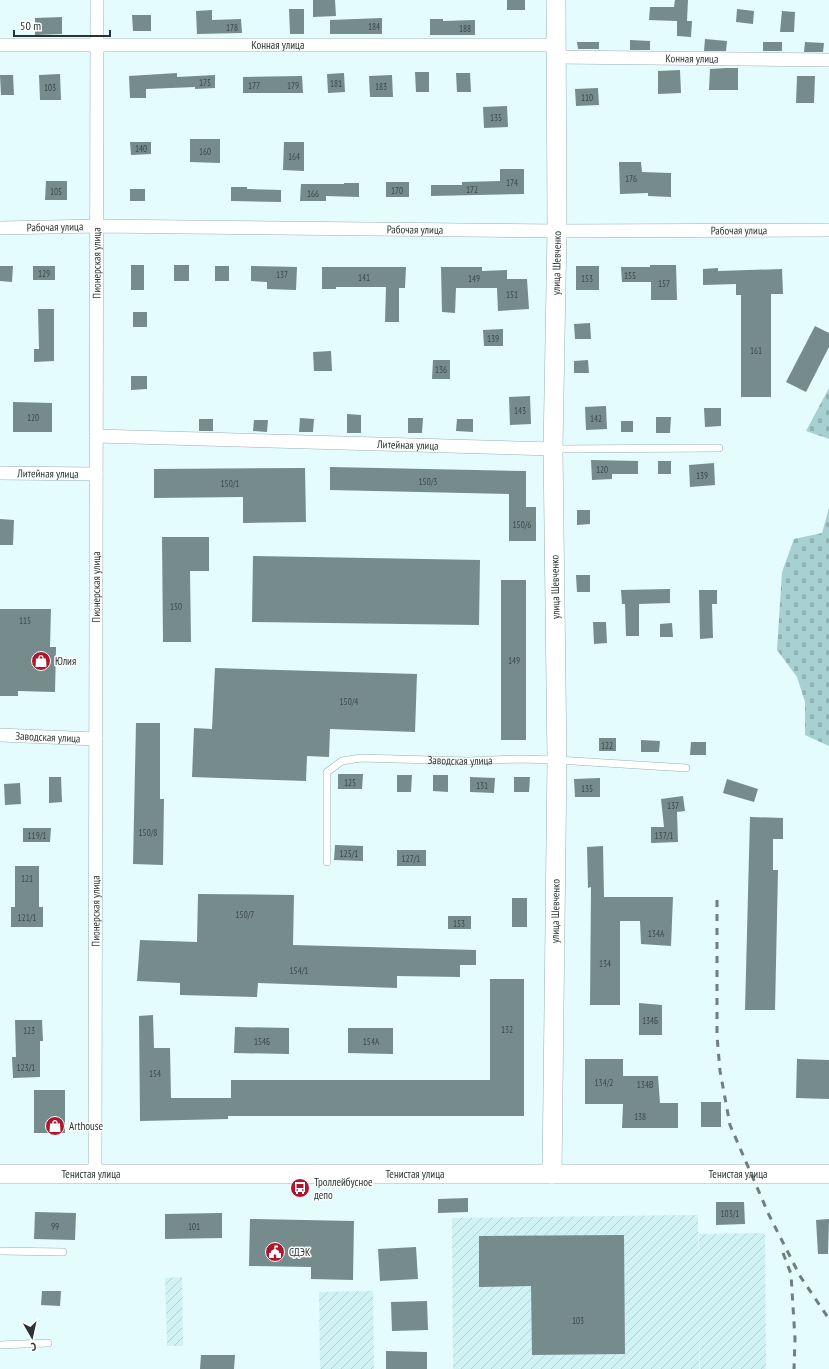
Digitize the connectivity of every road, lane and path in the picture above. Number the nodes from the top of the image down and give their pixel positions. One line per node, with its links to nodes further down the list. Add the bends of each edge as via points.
1 (97, 0): 4 (street, Пионерская улица)
2 (556, 0): 5 (street, улица Шевченко)
3 (0, 45): 4 (street, Конная улица)
4 (97, 45): 5 (street, Конная улица); 7 (street, Пионерская улица)
5 (556, 51): 6 (street, Конная улица); 9 (street, улица Шевченко)
6 (829, 60)
7 (97, 226): 8 (street, Рабочая улица); 9 (street, Рабочая улица); 11 (street, Пионерская улица)
8 (0, 228)
9 (557, 230): 10 (street, Рабочая улица); 13 (street, улица Шевченко)
10 (829, 230)
11 (96, 436): 13 (street, Литейная улица); 15 (street, Пионерская улица)
12 (719, 448): 13 (lane, Литейная улица)
13 (553, 449): 18 (street, улица Шевченко)
14 (0, 473): 15 (street, Литейная улица)
15 (96, 474): 17 (street, Пионерская улица)
16 (0, 735): 17 (street, Заводская улица)
17 (96, 739): 22 (street, Пионерская улица)
18 (557, 760): 19 (lane, Заводская улица); 20 (lane, Заводская улица, via 362,758 342,761 327,772); 23 (street, улица Шевченко)
19 (686, 768)
20 (326, 862)
21 (0, 1174): 22 (street, Тенистая улица)
22 (94, 1174): 23 (street, Тенистая улица)
23 (552, 1174): 24 (street, Тенистая улица)
24 (829, 1174)
25 (0, 1251): 26 (lane)
26 (63, 1252)
27 (48, 1343): 28 (lane)
28 (0, 1345)

